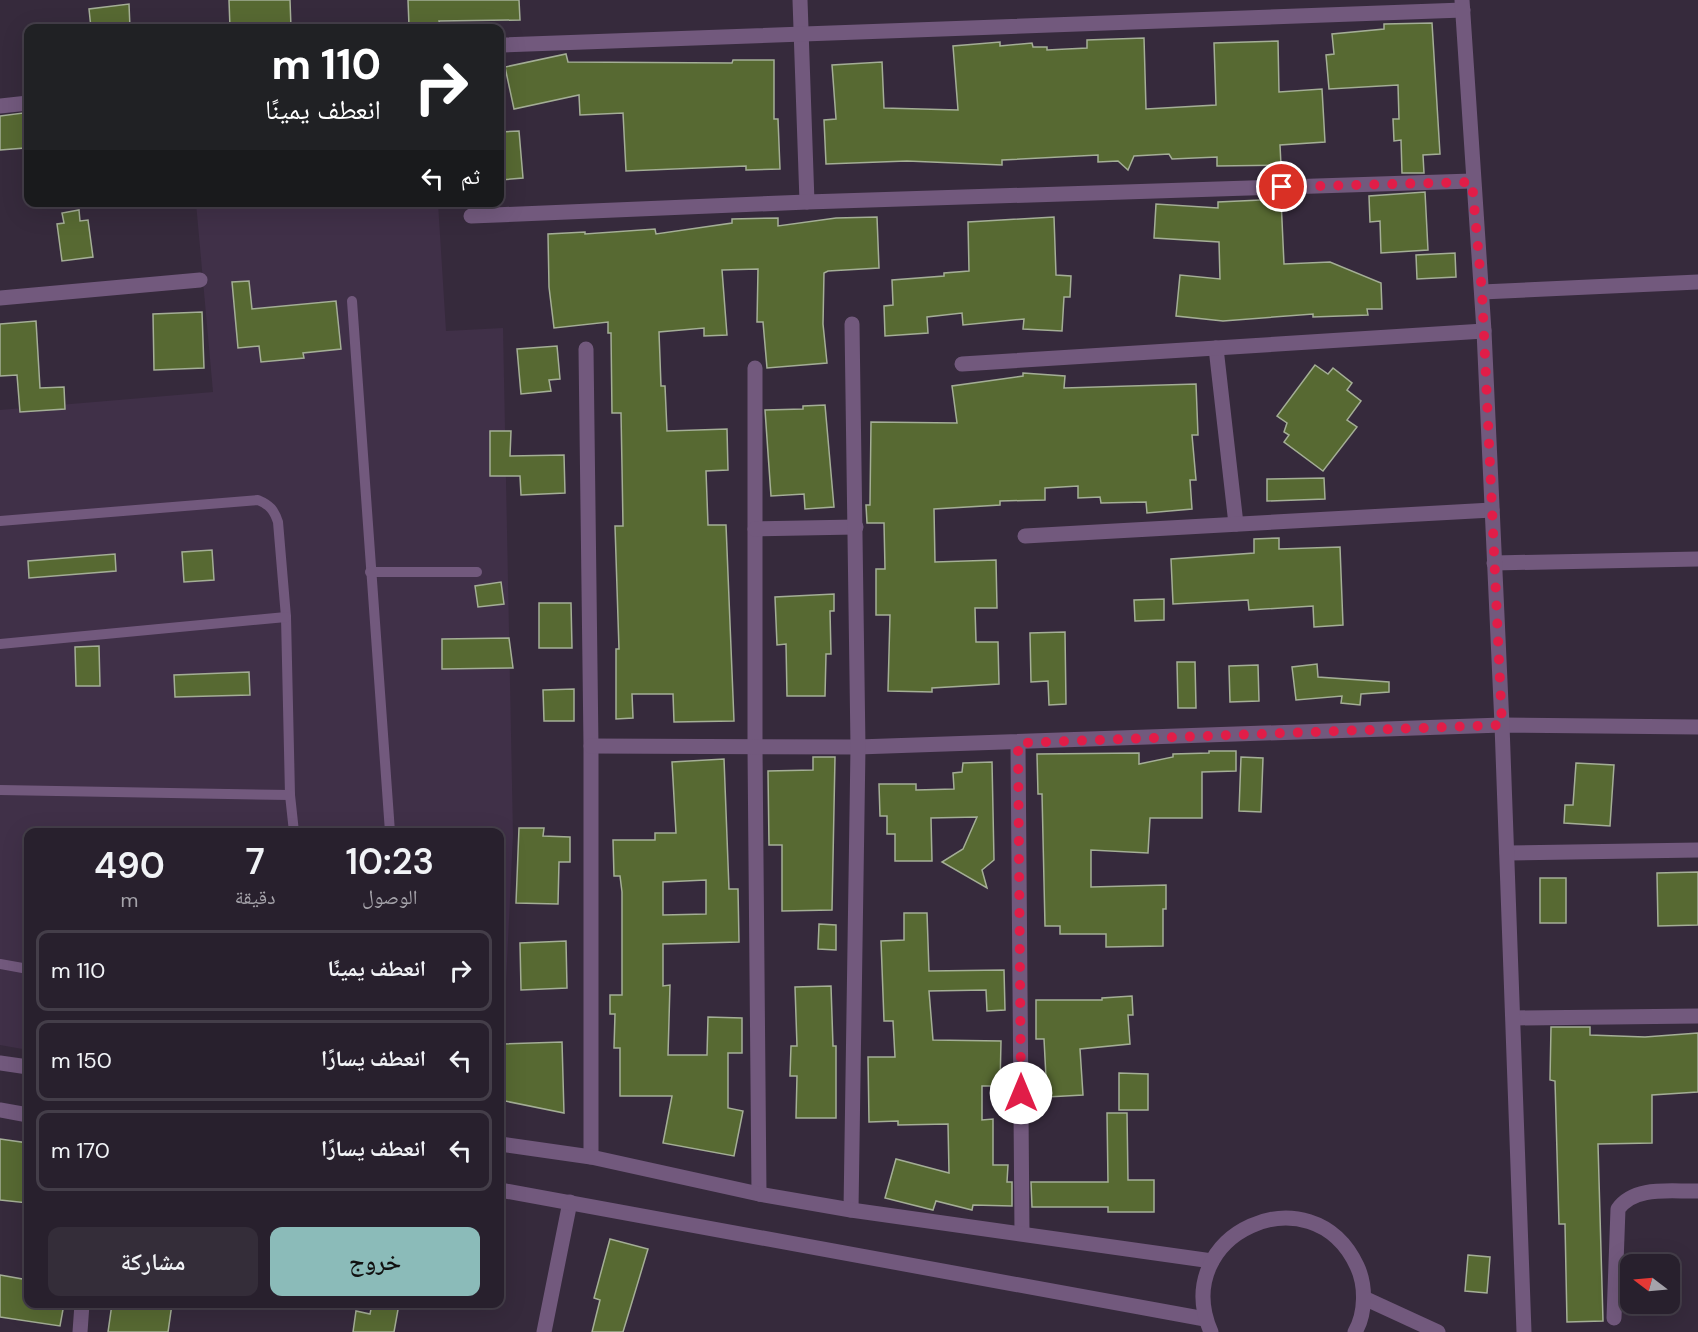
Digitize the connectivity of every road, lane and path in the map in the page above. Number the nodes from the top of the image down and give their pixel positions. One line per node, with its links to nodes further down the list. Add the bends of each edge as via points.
1 (800, 0): 3 (street)
2 (1462, 5): 3 (street); 7 (street)
3 (801, 33): 4 (street); 8 (street)
4 (504, 45)
5 (24, 104): 6 (street)
6 (0, 106)
7 (1472, 182): 8 (street); 12 (street)
8 (807, 202): 9 (street)
9 (471, 216)
10 (200, 280): 13 (street)
11 (1698, 282): 12 (street)
12 (1482, 292): 16 (street)
13 (0, 298)
14 (352, 301): 29 (lane)
15 (852, 324): 24 (street)
16 (1484, 331): 17 (street); 21 (street)
17 (1216, 348): 19 (street); 23 (street)
18 (586, 350): 36 (street)
19 (962, 364)
20 (755, 368): 25 (street)
21 (1492, 510): 23 (street); 28 (street)
22 (0, 521): 31 (lane, via 258,500 268,504 278,522)
23 (1236, 524): 26 (street)
24 (856, 526): 25 (street); 37 (street)
25 (755, 529): 38 (street)
26 (1025, 536)
27 (1698, 559): 28 (street)
28 (1494, 563): 33 (street)
29 (370, 572): 30 (lane); 42 (lane)
30 (477, 572)
31 (286, 617): 32 (lane); 40 (lane)
32 (0, 644)
33 (1502, 725): 34 (street); 35 (street); 44 (street)
34 (1698, 727)
35 (1018, 743): 37 (street); 60 (street)
36 (591, 746): 38 (street); 54 (street)
37 (858, 747): 38 (street); 59 (street)
38 (755, 748): 57 (street)
39 (0, 790): 40 (lane)
40 (290, 795): 41 (lane)
41 (294, 828)
42 (390, 828)
43 (1698, 850): 44 (street)
44 (1507, 853): 48 (street)
45 (0, 964): 46 (lane)
46 (24, 968)
47 (1698, 1016): 48 (street)
48 (1514, 1018): 70 (street)
49 (0, 1063): 50 (street)
50 (24, 1066)
51 (0, 1110): 52 (street)
52 (24, 1114)
53 (504, 1144): 54 (street)
54 (591, 1157): 57 (street)
55 (504, 1191): 58 (street)
56 (1698, 1191): 64 (street, via 1634,1194 1618,1209)
57 (759, 1194): 59 (street)
58 (570, 1202): 65 (street); 67 (street)
59 (851, 1210): 60 (street)
60 (1022, 1233): 61 (street)
61 (1212, 1261): 62 (street, via 1226,1241 1245,1227 1267,1219 1291,1217 1314,1223 1335,1235 1351,1253 1361,1275); 65 (street, via 1203,1299)
62 (1364, 1298): 68 (street); 69 (street)
63 (82, 1308): 66 (street)
64 (1614, 1318)
65 (1208, 1325)
66 (80, 1332)
67 (544, 1332)
68 (1356, 1332)
69 (1438, 1332)
70 (1524, 1332)

